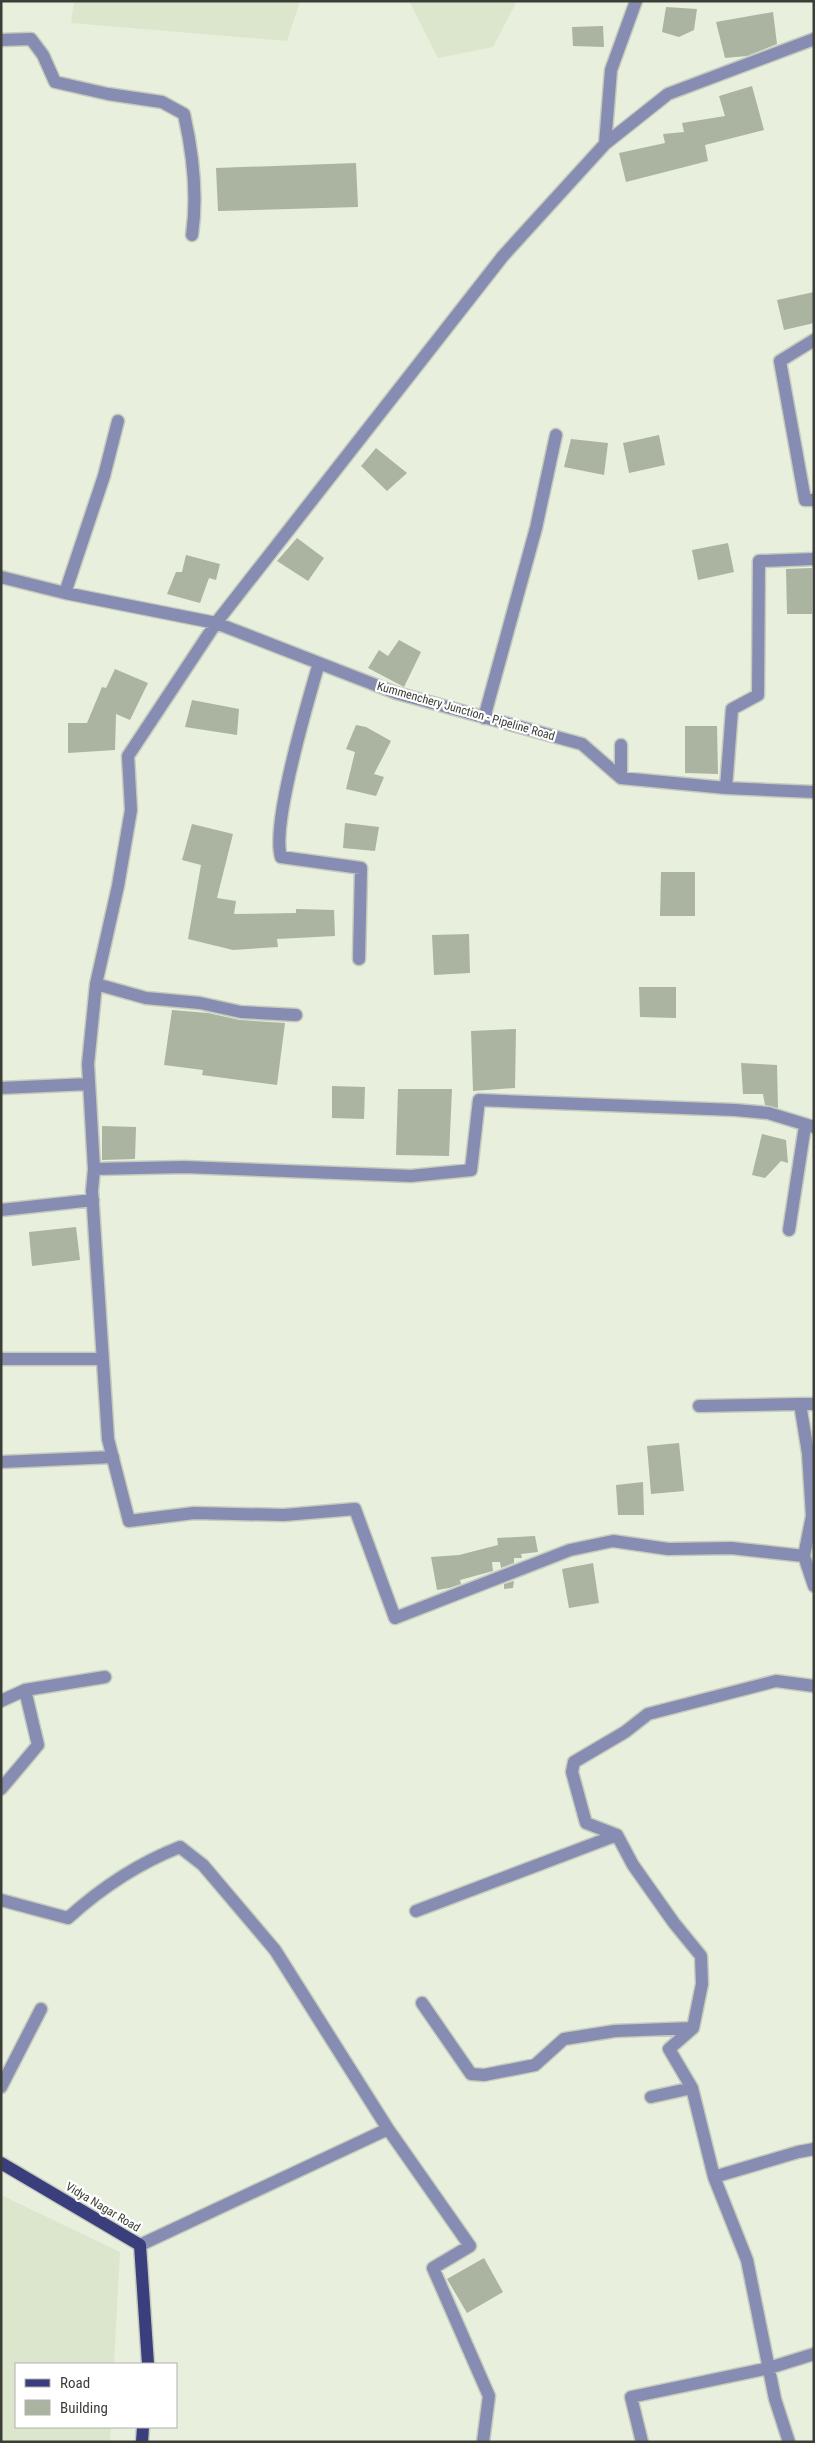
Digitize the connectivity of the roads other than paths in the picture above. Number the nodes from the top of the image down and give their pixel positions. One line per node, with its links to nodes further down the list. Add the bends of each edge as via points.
1 (636, 1): 4 (street, via 610,70)
2 (814, 39): 4 (street, via 668,94)
3 (1, 40): 5 (street, via 31,39 43,55 55,82 162,102 184,114 192,149 196,202)
4 (604, 144): 13 (street, via 503,256)
5 (192, 235)
6 (814, 340): 9 (street, via 780,361 805,500)
7 (118, 421): 12 (street, via 104,476)
8 (556, 435): 15 (street, via 536,528)
9 (814, 500)
10 (814, 558): 18 (street, via 759,561 758,695 732,710)
11 (1, 577): 12 (street, Kummenchery Junction - Pipeline Road)
12 (65, 592): 13 (street, Kummenchery Junction - Pipeline Road)
13 (216, 623): 14 (street, Kummenchery Junction - Pipeline Road); 21 (street, via 128,756 131,810)
14 (319, 663): 15 (street, Kummenchery Junction - Pipeline Road, via 396,693); 20 (street, via 281,819 279,849 281,857 361,868)
15 (484, 718): 17 (street, Kummenchery Junction - Pipeline Road, via 582,744)
16 (621, 745): 17 (street)
17 (620, 778): 18 (street)
18 (726, 788): 19 (street)
19 (814, 792)
20 (359, 959)
21 (96, 984): 22 (street, via 146,998 200,1003 242,1012); 23 (street)
22 (296, 1015)
23 (89, 1084): 24 (street); 26 (street)
24 (1, 1088)
25 (809, 1126): 26 (street, via 768,1113 735,1110 479,1100 471,1170 411,1176 184,1167); 29 (street)
26 (94, 1168): 27 (street)
27 (93, 1200): 28 (street); 31 (street)
28 (1, 1210)
29 (789, 1230)
30 (1, 1359): 31 (street)
31 (102, 1359): 35 (street, via 108,1439)
32 (800, 1404): 33 (street); 34 (street); 37 (street, via 808,1453 812,1516)
33 (814, 1404)
34 (699, 1406)
35 (113, 1457): 36 (street); 37 (street, via 129,1520 194,1513 284,1515 355,1509 396,1618 570,1550 613,1541 668,1548 731,1548)
36 (1, 1462)
37 (804, 1556): 38 (street)
38 (814, 1586)
39 (105, 1677): 41 (street)
40 (814, 1686): 44 (street, via 776,1681 648,1714 625,1732 574,1762 572,1772 586,1823)
41 (24, 1690): 42 (street); 43 (street, via 38,1745)
42 (1, 1701)
43 (1, 1789)
44 (617, 1835): 46 (street); 49 (street, via 633,1864 701,1956 702,1984)
45 (1, 1900): 53 (street, via 68,1918 95,1894 180,1847 203,1865 275,1950)
46 (416, 1911)
47 (422, 2003): 49 (street, via 471,2074 484,2075 534,2065 564,2039 615,2031)
48 (41, 2009): 50 (street)
49 (693, 2028): 51 (street, via 669,2049)
50 (1, 2087)
51 (692, 2088): 52 (street); 56 (street)
52 (651, 2097)
53 (388, 2129): 57 (street); 63 (street, via 470,2246 433,2268 489,2396)
54 (814, 2149): 56 (street)
55 (1, 2163): 57 (main road, Vidya Nagar Road)
56 (714, 2178): 60 (street, via 747,2260)
57 (140, 2245): 59 (main road, Vidya Nagar Road)
58 (814, 2354): 60 (street)
59 (148, 2363)
60 (769, 2368): 64 (street, via 631,2397); 65 (street)
61 (143, 2428): 62 (main road)
62 (142, 2442)
63 (483, 2442)
64 (642, 2442)
65 (788, 2442)

